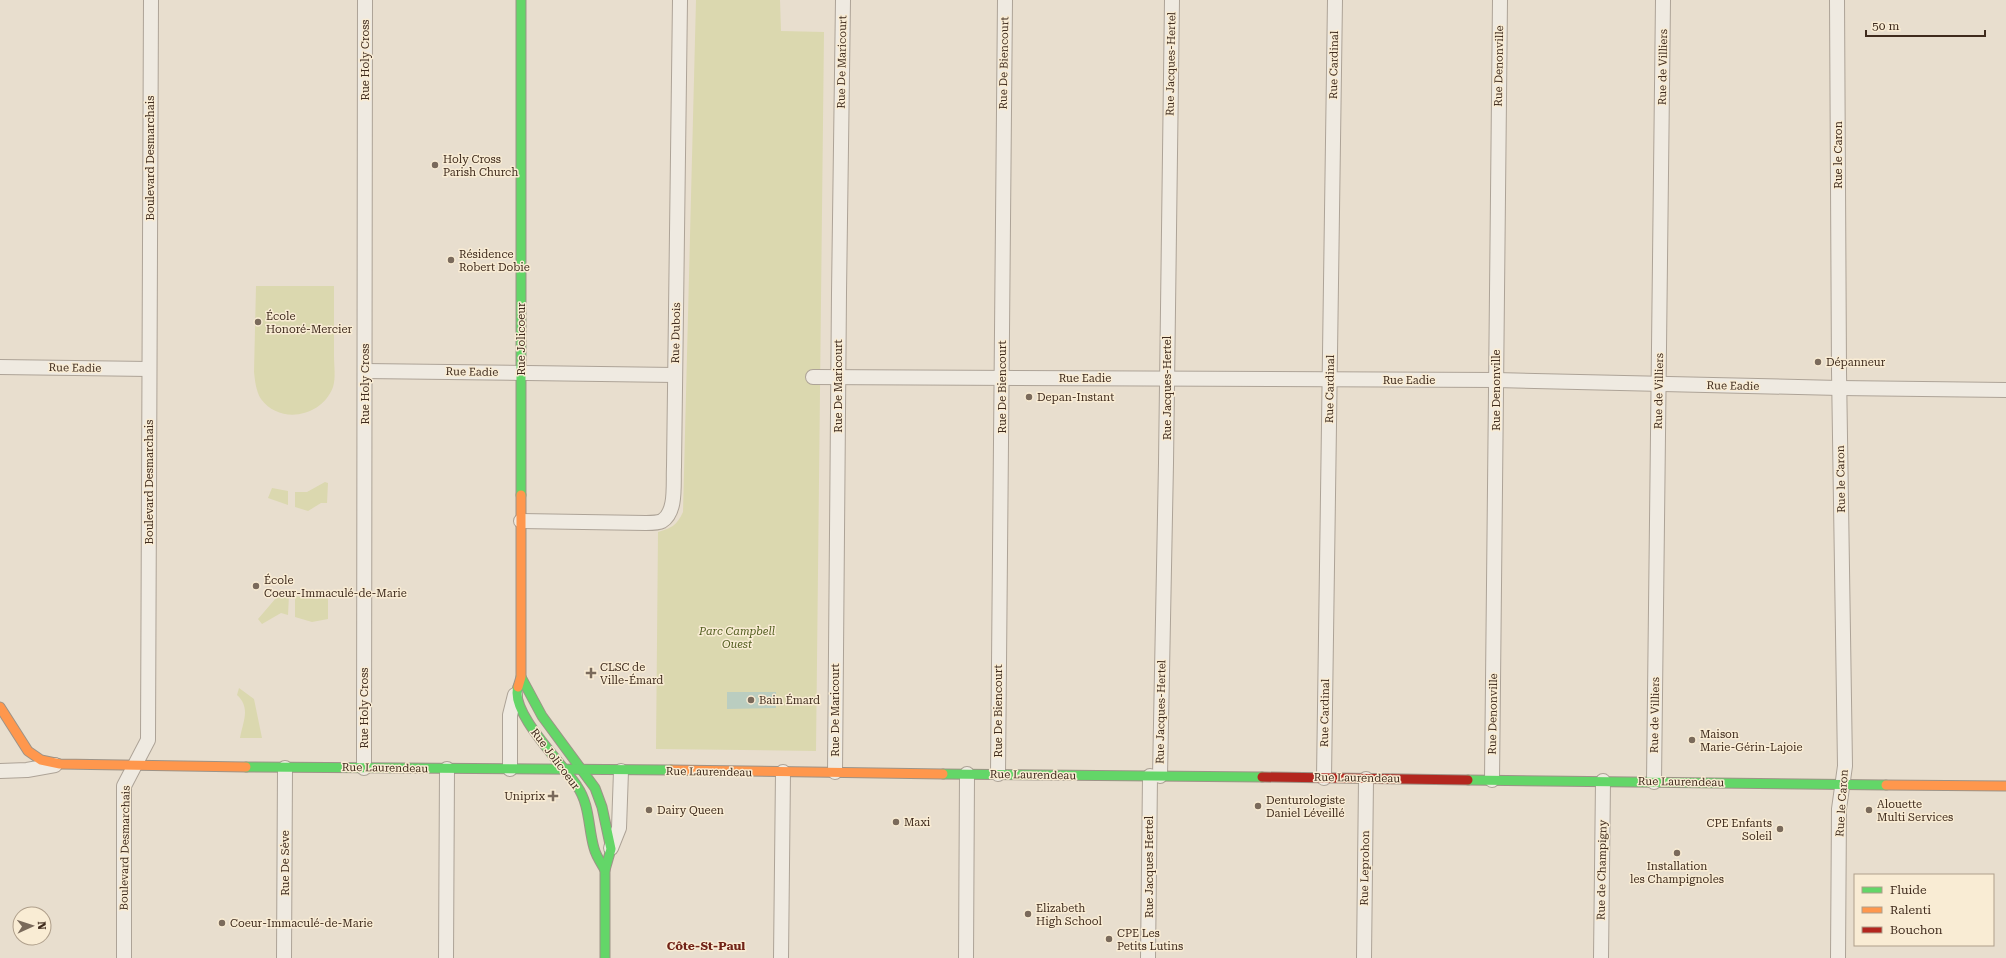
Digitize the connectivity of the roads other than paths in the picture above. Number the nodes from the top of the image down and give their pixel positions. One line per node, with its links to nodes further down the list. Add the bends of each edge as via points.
1 (151, 0): 13 (street, Boulevard Desmarchais)
2 (365, 0): 14 (street, Rue Holy Cross)
3 (521, 0): 15 (street, Rue Jolicoeur)
4 (680, 0): 16 (street, Rue Dubois)
5 (843, 0): 18 (street, Rue De Maricourt)
6 (1005, 0): 19 (street, Rue De Biencourt)
7 (1172, 0): 20 (street, Rue Jacques-Hertel)
8 (1335, 0): 21 (street, Rue Cardinal)
9 (1500, 0): 22 (street, Rue Denonville)
10 (1663, 0): 23 (street, Rue de Villiers)
11 (1837, 0): 24 (street, Rue le Caron)
12 (0, 367): 13 (street, Rue Eadie)
13 (149, 369): 31 (street, Boulevard Desmarchais, via 148,740)
14 (365, 371): 15 (street, Rue Eadie); 33 (street, Rue Holy Cross)
15 (520, 373): 16 (street, Rue Eadie); 26 (street, Rue Jolicoeur)
16 (675, 375): 26 (street, Rue Dubois, via 674,467 669,515 661,522 646,524)
17 (813, 377): 18 (street, Rue Eadie)
18 (838, 378): 19 (street, Rue Eadie); 41 (street, Rue De Maricourt)
19 (1002, 378): 20 (street, Rue Eadie); 43 (street, Rue De Biencourt)
20 (1167, 378): 21 (street, Rue Eadie); 44 (street, Rue Jacques-Hertel)
21 (1330, 380): 22 (street, Rue Eadie); 45 (street, Rue Cardinal)
22 (1496, 380): 23 (street, Rue Eadie); 47 (street, Rue Denonville)
23 (1659, 384): 24 (street, Rue Eadie); 49 (street, Rue de Villiers)
24 (1839, 388): 25 (street, Rue Eadie); 50 (street, Rue le Caron, via 1845,766)
25 (2006, 390)
26 (521, 521): 27 (street, Rue Jolicoeur)
27 (521, 677): 28 (street, Rue Jolicoeur); 37 (street, Rue Jolicoeur, via 542,716)
28 (515, 694): 35 (street, Rue Jolicoeur, via 510,714); 36 (street, Rue Jolicoeur, via 522,714)
29 (0, 706): 30 (street, Rue Laurendeau, via 28,751 41,760)
30 (60, 764): 31 (street, Rue Laurendeau); 38 (street, Rue Laurendeau, via 26,770)
31 (134, 766): 32 (street, Rue Laurendeau); 54 (street, Boulevard Desmarchais, via 124,786)
32 (285, 768): 33 (street, Rue Laurendeau); 55 (street, Rue De Sève)
33 (364, 768): 34 (street, Rue Laurendeau)
34 (447, 769): 35 (street, Rue Laurendeau); 56 (street)
35 (510, 769): 36 (street, Rue Laurendeau)
36 (564, 770): 37 (street, Rue Laurendeau); 53 (street, Rue Jolicoeur, via 578,787 584,800 592,829 594,849)
37 (582, 770): 39 (street, Rue Laurendeau); 52 (street, Rue Jolicoeur, via 599,797)
38 (0, 771)
39 (621, 771): 40 (street, Rue Laurendeau); 52 (street, Rue Jolicoeur, via 619,828)
40 (783, 772): 41 (street, Rue Laurendeau); 58 (street)
41 (835, 772): 42 (street, Rue Laurendeau)
42 (967, 774): 43 (street, Rue Laurendeau); 59 (street)
43 (998, 774): 44 (street, Rue Laurendeau)
44 (1155, 776): 45 (street, Rue Laurendeau); 60 (street, Rue Jacques Hertel)
45 (1324, 778): 46 (street, Rue Laurendeau)
46 (1366, 779): 47 (street, Rue Laurendeau); 61 (street, Rue Leprohon)
47 (1492, 780): 48 (street, Rue Laurendeau)
48 (1603, 781): 49 (street, Rue Laurendeau); 62 (street, Rue de Champigny)
49 (1654, 782): 50 (street, Rue Laurendeau)
50 (1843, 784): 51 (street, Rue Laurendeau); 63 (street, Rue le Caron, via 1839,809)
51 (2006, 786)
52 (611, 849): 53 (street, Rue Jolicoeur)
53 (605, 870): 57 (street, Rue Jolicoeur)
54 (124, 958)
55 (284, 958)
56 (446, 958)
57 (605, 958)
58 (781, 958)
59 (966, 958)
60 (1148, 958)
61 (1364, 958)
62 (1601, 958)
63 (1838, 958)

